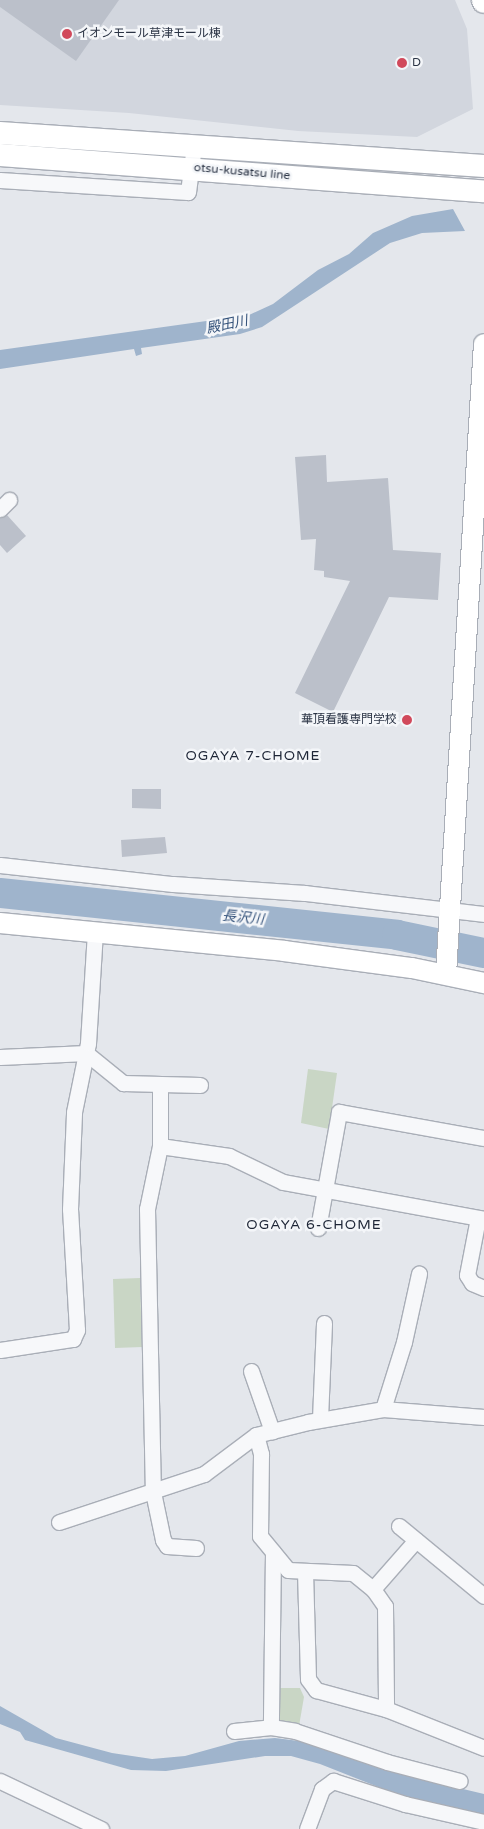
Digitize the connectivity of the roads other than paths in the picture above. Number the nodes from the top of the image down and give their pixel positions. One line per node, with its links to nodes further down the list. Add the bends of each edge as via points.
1 (0, 133): 2 (main road, otsu-kusatsu line)
2 (194, 146): 4 (main road, otsu-kusatsu line); 5 (street)
3 (0, 155): 5 (main road, otsu-kusatsu line)
4 (484, 166)
5 (191, 168): 6 (street, via 188,192); 7 (main road, otsu-kusatsu line)
6 (0, 180)
7 (484, 190)
8 (484, 344): 9 (street)
9 (478, 538): 11 (street)
10 (0, 865): 11 (street)
11 (450, 913): 12 (street); 15 (street)
12 (484, 914)
13 (0, 923): 14 (street)
14 (95, 932): 15 (street); 17 (street)
15 (446, 969): 16 (street)
16 (484, 983)
17 (86, 1053): 18 (street); 19 (street, via 124,1083); 29 (street, via 74,1112 70,1208 77,1330 73,1339)
18 (0, 1057)
19 (160, 1085): 20 (street); 22 (street)
20 (200, 1085)
21 (484, 1138): 23 (street, via 339,1112)
22 (160, 1146): 23 (street, via 229,1156 283,1182); 36 (street, via 147,1209)
23 (324, 1191): 24 (street); 25 (street)
24 (481, 1218): 27 (street, via 467,1275 472,1283)
25 (318, 1228)
26 (419, 1274): 31 (street, via 404,1342)
27 (484, 1288)
28 (324, 1323): 33 (street)
29 (0, 1346)
30 (251, 1371): 34 (street)
31 (383, 1409): 32 (street); 33 (street)
32 (484, 1417)
33 (320, 1419): 34 (street)
34 (272, 1431): 35 (street)
35 (256, 1435): 36 (street, via 204,1474); 41 (street, via 261,1454 260,1536)
36 (153, 1492): 37 (street); 40 (street, via 167,1546)
37 (60, 1522)
38 (400, 1526): 39 (street)
39 (416, 1540): 43 (street); 44 (street)
40 (196, 1548)
41 (273, 1552): 42 (street, via 288,1570); 46 (street)
42 (305, 1571): 43 (street, via 353,1573); 45 (street, via 308,1679 316,1690)
43 (373, 1589): 45 (street, via 385,1606)
44 (484, 1596)
45 (386, 1709): 48 (street)
46 (272, 1727): 47 (street); 50 (street, via 295,1731 387,1762)
47 (234, 1731)
48 (484, 1748)
49 (0, 1781): 52 (street)
50 (460, 1781)
51 (484, 1822): 53 (street, via 405,1804 333,1781 322,1789)
52 (101, 1829)
53 (307, 1829)

